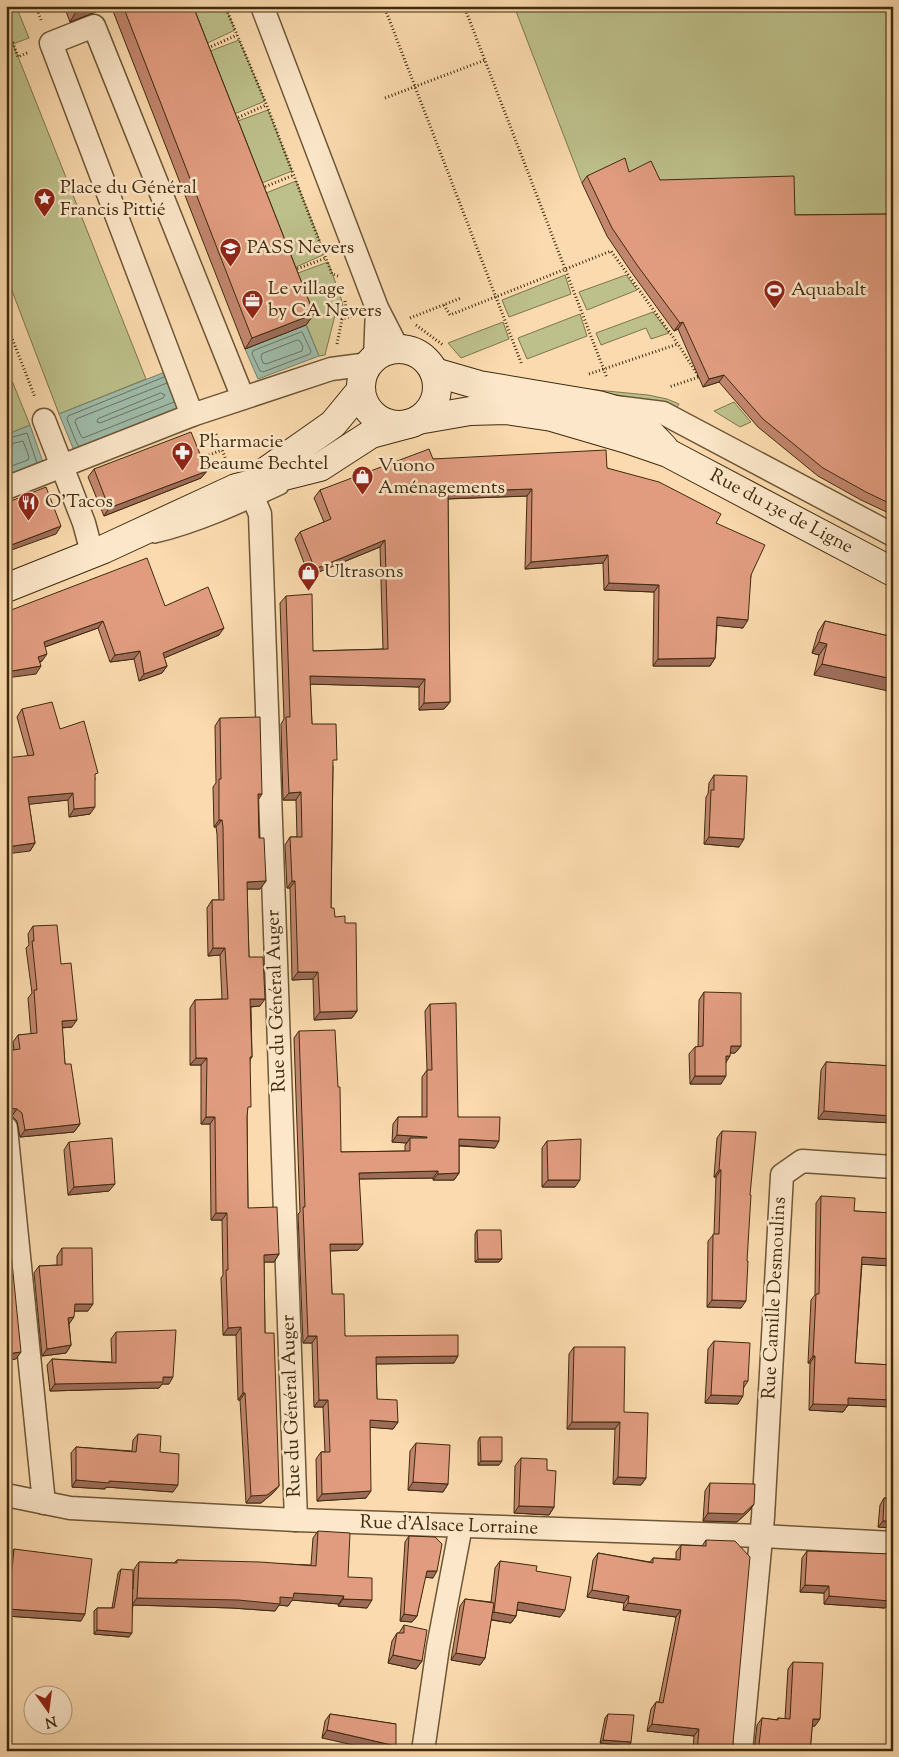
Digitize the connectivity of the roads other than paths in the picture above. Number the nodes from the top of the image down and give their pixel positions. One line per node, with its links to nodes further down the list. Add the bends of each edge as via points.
1 (262, 6): 2 (street, via 377,308)
2 (381, 357): 3 (main road, via 407,350 420,355); 4 (main road, via 365,371); 6 (street, via 330,369)
3 (434, 372): 5 (main road, Rue du 13e de Ligne, via 479,385); 9 (main road, via 436,397 429,410)
4 (361, 390): 9 (main road, via 369,410 380,420 395,425); 13 (main road, Rue du 13e de Ligne, via 333,424)
5 (603, 394): 10 (main road, Rue du 13e de Ligne, via 643,426); 14 (street, via 664,413)
6 (242, 398): 7 (street); 7 (street, via 94,26 51,43)
7 (199, 412): 11 (street)
8 (44, 420): 11 (street)
9 (415, 422): 10 (main road, Rue du 13e de Ligne, via 470,411 506,410 552,417); 13 (main road, Rue du 13e de Ligne, via 371,434 319,467)
10 (668, 453): 16 (main road, Rue du 13e de Ligne)
11 (62, 466): 12 (street); 15 (street)
12 (6, 488)
13 (246, 491): 15 (main road, Rue du 13e de Ligne); 22 (street, Rue du Général Auger, via 260,514)
14 (893, 535)
15 (98, 551): 17 (main road, Rue du 13e de Ligne)
16 (893, 572)
17 (6, 588)
18 (6, 1128): 21 (street)
19 (893, 1167): 24 (street, Rue Camille Desmoulins, via 802,1161 782,1175)
20 (6, 1495): 21 (street, Rue d'Alsace Lorraine)
21 (44, 1503): 22 (street, Rue d'Alsace Lorraine, via 70,1508)
22 (296, 1520): 23 (street, Rue d'Alsace Lorraine)
23 (462, 1526): 24 (street, Rue d'Alsace Lorraine); 26 (street, via 438,1647)
24 (760, 1536): 25 (street, Rue d'Alsace Lorraine); 27 (street)
25 (893, 1543)
26 (423, 1751)
27 (741, 1751)

